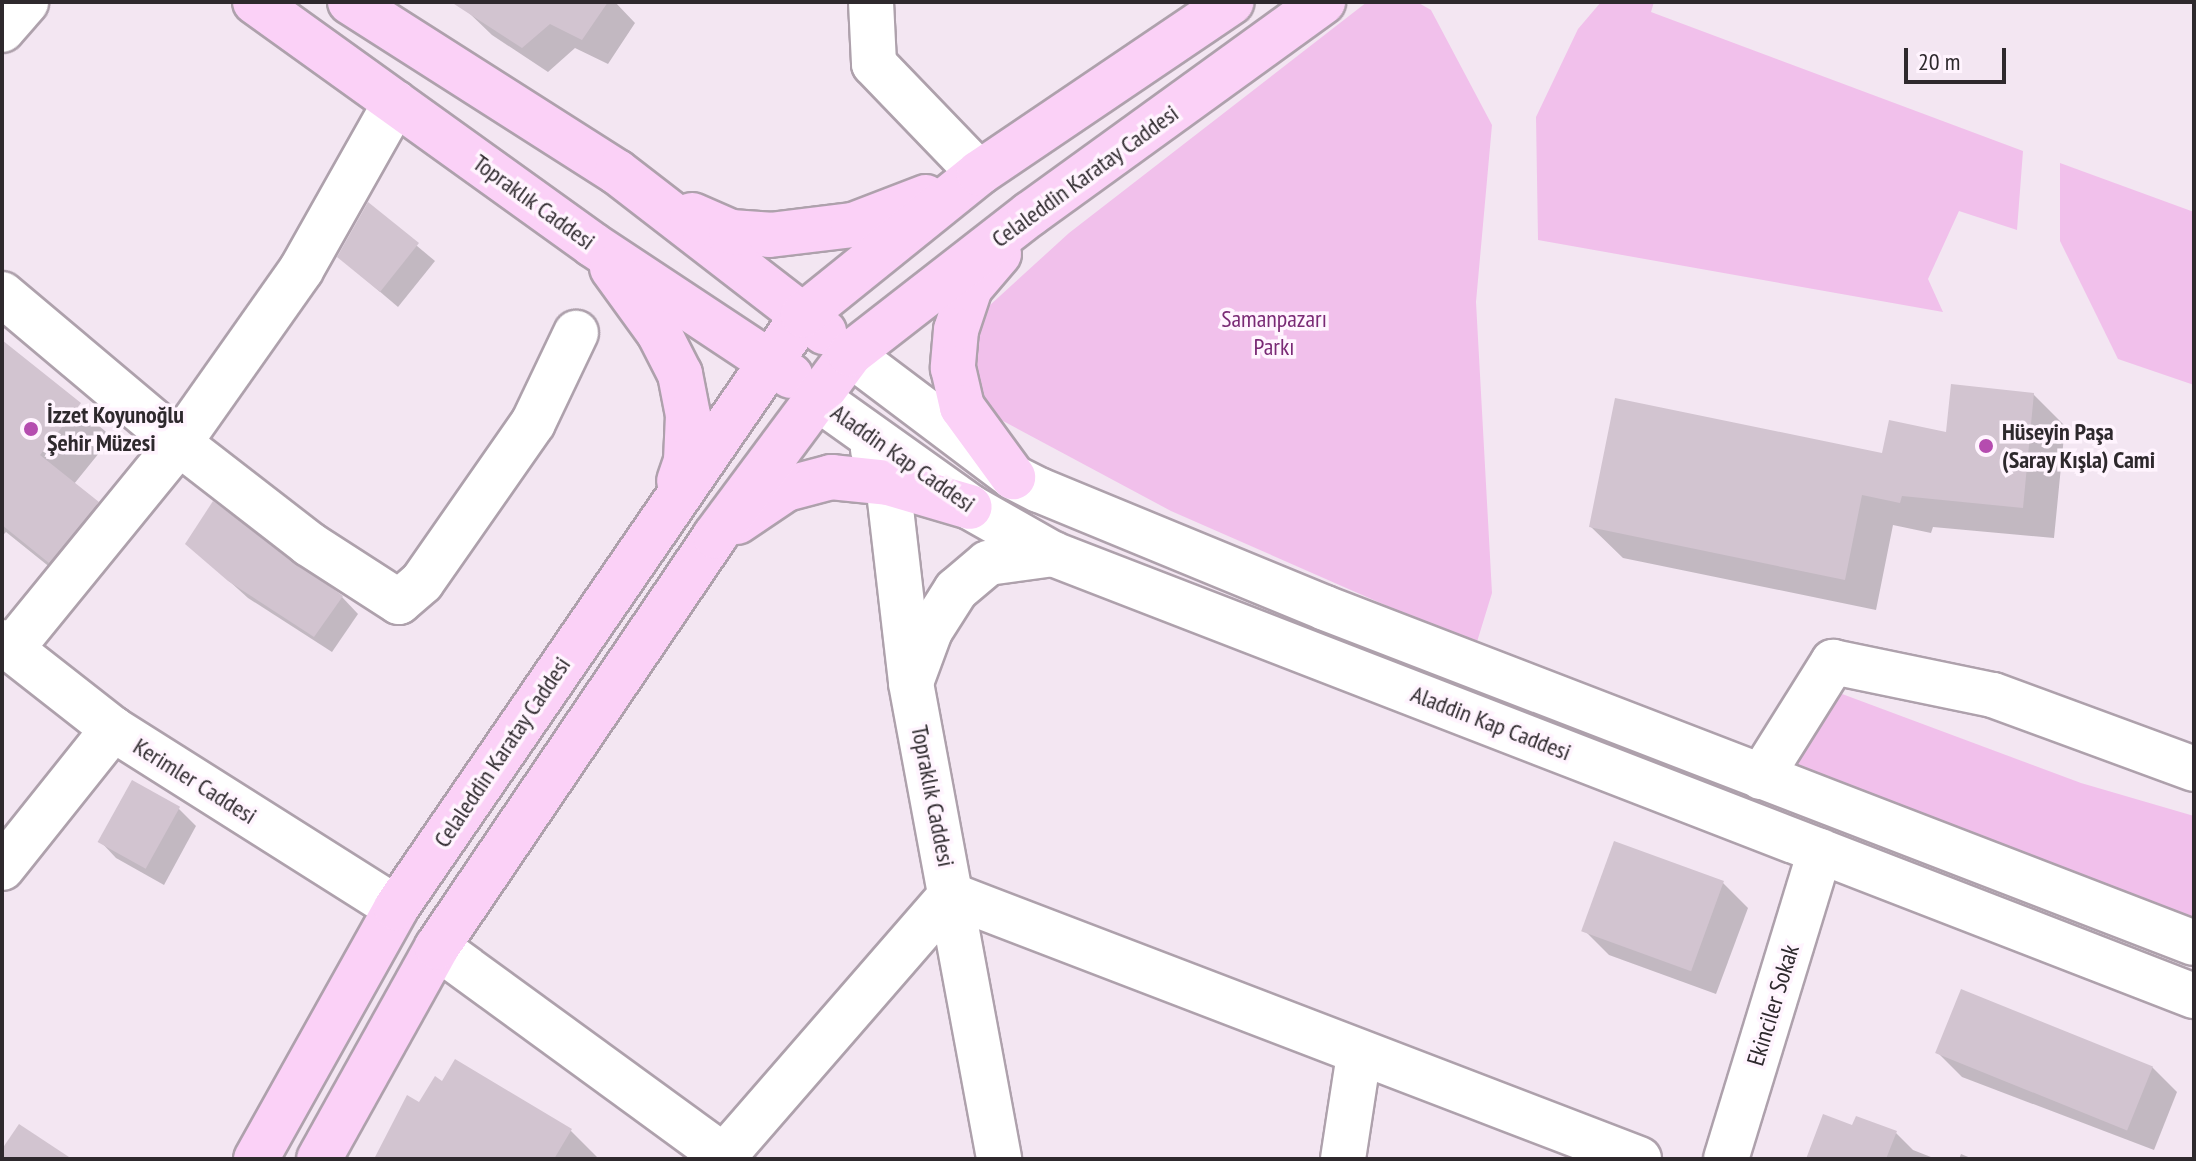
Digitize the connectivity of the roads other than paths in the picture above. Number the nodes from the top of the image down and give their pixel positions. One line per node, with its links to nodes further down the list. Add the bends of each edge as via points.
1 (26, 2): 7 (street)
2 (255, 2): 8 (main road, Topraklık Caddesi)
3 (350, 2): 9 (main road)
4 (871, 2): 10 (street, via 874,64)
5 (1232, 2): 10 (main road)
6 (1323, 2): 11 (main road, Celaleddin Karatay Caddesi)
7 (2, 30)
8 (395, 103): 12 (main road, Topraklık Caddesi); 20 (street, via 301,270)
9 (617, 172): 10 (main road, via 731,232 770,235 882,217); 14 (main road)
10 (979, 173): 14 (main road)
11 (1030, 214): 16 (main road, Celaleddin Karatay Caddesi); 21 (main road, via 970,288 956,330 953,368 962,407)
12 (593, 245): 17 (main road, Topraklık Caddesi); 23 (main road, via 631,292 680,374 688,415 686,461)
13 (2, 294): 20 (street)
14 (803, 315): 16 (main road); 17 (main road, Celaleddin Karatay Caddesi)
15 (576, 333): 20 (street, via 533,423 422,582 399,602 309,544)
16 (850, 354): 18 (main road, Celaleddin Karatay Caddesi); 21 (street, Aladdin Kap Caddesi)
17 (770, 358): 18 (main road, Topraklık Caddesi); 23 (main road, Celaleddin Karatay Caddesi)
18 (816, 397): 19 (street, Aladdin Kap Caddesi); 25 (main road)
19 (867, 435): 22 (street, Topraklık Caddesi); 24 (street, Aladdin Kap Caddesi)
20 (179, 443): 27 (street)
21 (1013, 477): 31 (street, Aladdin Kap Caddesi, via 1325,608)
22 (888, 483): 24 (main road); 25 (main road, via 807,480); 28 (street, Topraklık Caddesi)
23 (671, 502): 35 (main road, Celaleddin Karatay Caddesi)
24 (970, 507): 26 (street, Aladdin Kap Caddesi)
25 (715, 536): 37 (main road)
26 (1053, 554): 28 (street, via 988,563 956,590 930,631); 32 (street, Aladdin Kap Caddesi)
27 (6, 645): 29 (street, Kerimler Caddesi)
28 (911, 683): 34 (street, Topraklık Caddesi)
29 (113, 729): 33 (street); 35 (street, Kerimler Caddesi)
30 (2194, 769): 31 (street, via 1993,695 1833,662)
31 (1761, 777): 36 (street, Aladdin Kap Caddesi)
32 (1820, 851): 38 (street, Aladdin Kap Caddesi); 46 (street, Ekinciler Sokak)
33 (2, 868)
34 (951, 895): 39 (street); 40 (street); 43 (street, Topraklık Caddesi)
35 (396, 908): 41 (main road, Celaleddin Karatay Caddesi)
36 (2194, 943)
37 (437, 947): 40 (street); 42 (main road)
38 (2194, 996)
39 (1359, 1055): 44 (street); 45 (street)
40 (726, 1158)
41 (256, 1159)
42 (319, 1159)
43 (999, 1159)
44 (1343, 1159)
45 (1639, 1159)
46 (1726, 1159)

